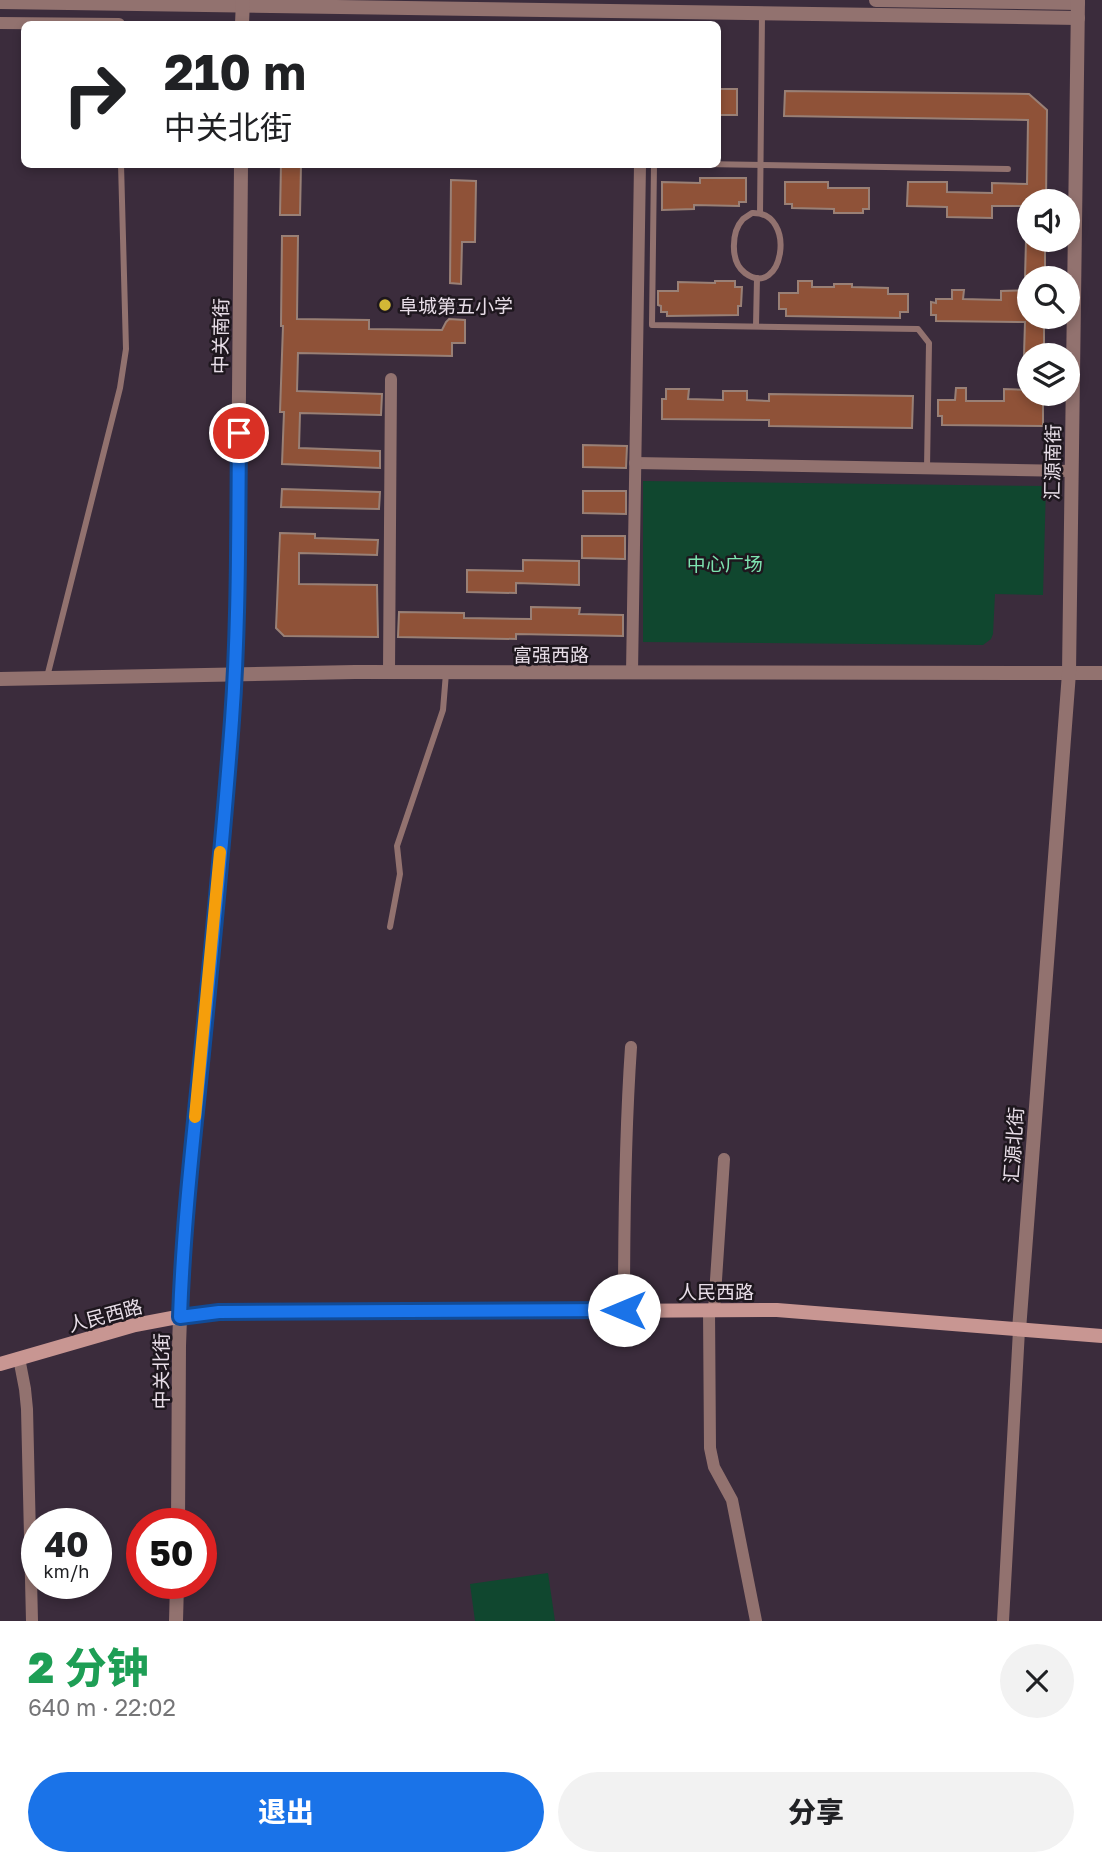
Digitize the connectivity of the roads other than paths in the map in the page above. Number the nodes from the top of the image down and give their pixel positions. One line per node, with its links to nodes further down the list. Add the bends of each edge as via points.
1 (876, 0): 4 (street)
2 (0, 2): 3 (street)
3 (243, 3): 6 (street); 7 (street)
4 (1078, 7): 5 (street); 23 (street, 汇源南街)
5 (762, 13): 6 (street); 11 (lane)
6 (642, 18)
7 (243, 21)
8 (0, 23): 9 (street)
9 (21, 23)
10 (721, 164): 11 (lane)
11 (760, 165): 16 (lane); 17 (lane)
12 (121, 168): 30 (lane, via 125,349 120,388)
13 (241, 168): 29 (street, 中关南街)
14 (640, 168): 21 (street)
15 (654, 168): 19 (lane, via 652,325)
16 (1008, 169)
17 (760, 213): 18 (lane, via 775,224 781,244 778,265 771,275); 18 (lane, via 742,220 734,242 740,269)
18 (757, 278): 19 (lane)
19 (756, 326): 22 (lane, via 918,329 929,343)
20 (391, 379): 24 (street)
21 (635, 463): 22 (street); 26 (street)
22 (927, 468): 23 (street)
23 (1071, 471): 27 (street, 汇源南街)
24 (389, 673): 25 (street, 富强西路); 29 (street, 富强西路)
25 (446, 673): 26 (street, 富强西路); 32 (lane, via 443,710 397,846 400,874)
26 (632, 673): 27 (street, 富强西路)
27 (1069, 673): 28 (street, 富强西路); 38 (street, 汇源北街)
28 (1102, 673)
29 (234, 675): 30 (street, 富强西路); 37 (street, 中关北街)
30 (46, 678): 31 (street, 富强西路)
31 (0, 679)
32 (390, 928)
33 (631, 1046): 35 (street)
34 (724, 1159): 36 (street)
35 (624, 1310): 36 (main road, 人民西路); 37 (main road, 人民西路, via 219,1312)
36 (711, 1310): 38 (main road, 人民西路, via 804,1311); 46 (street, via 709,1448 733,1500)
37 (180, 1317): 40 (main road, 人民西路); 42 (street, 中关北街)
38 (1019, 1330): 39 (main road, 人民西路); 47 (street, 汇源北街)
39 (1102, 1336)
40 (19, 1358): 41 (main road, 人民西路); 44 (street, via 27,1409)
41 (0, 1364)
42 (178, 1508)
43 (177, 1599): 45 (street)
44 (32, 1621)
45 (176, 1621)
46 (756, 1621)
47 (1003, 1621)

